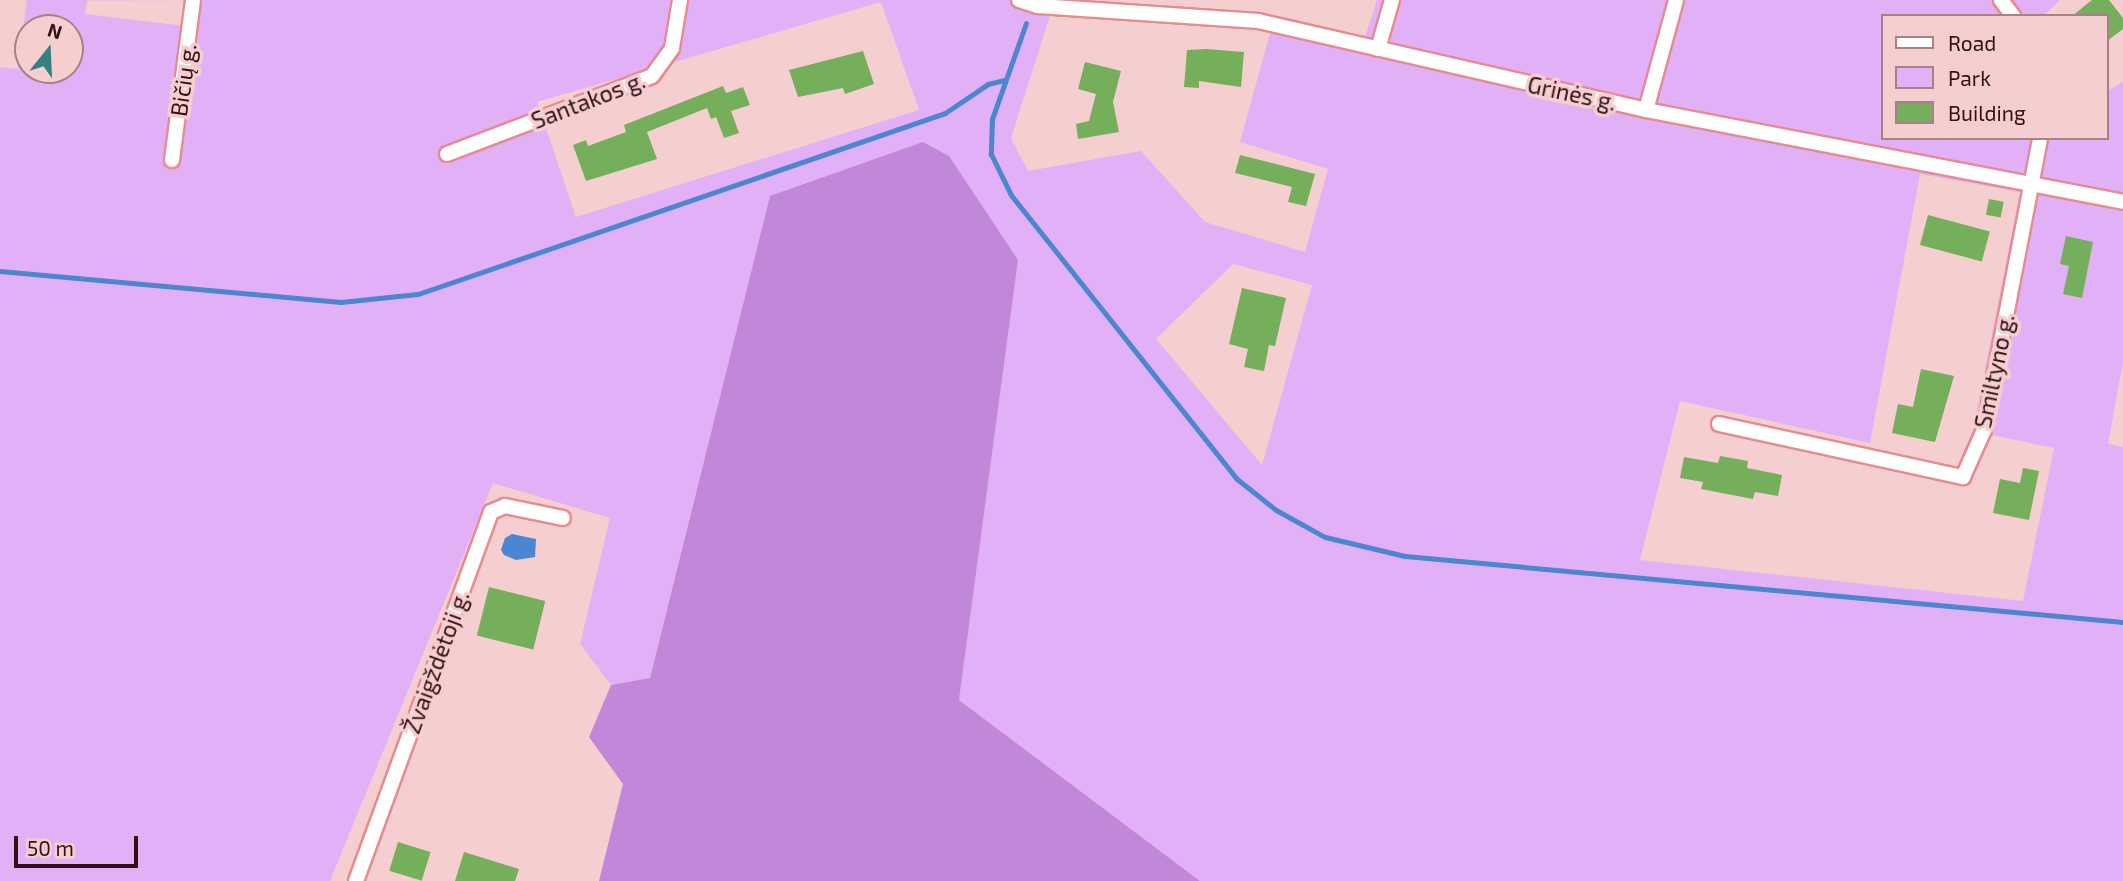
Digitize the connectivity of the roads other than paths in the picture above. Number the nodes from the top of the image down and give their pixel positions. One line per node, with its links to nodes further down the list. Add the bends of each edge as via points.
1 (193, 0): 10 (street, Bičių g.)
2 (680, 0): 9 (street, Santakos g., via 671,48 652,76)
3 (1019, 0): 6 (street, Grinės g., via 1038,6 1258,21)
4 (1392, 0): 6 (street)
5 (1676, 0): 7 (street)
6 (1378, 49): 7 (street, Grinės g.)
7 (1646, 110): 11 (street, Grinės g.)
8 (2040, 140): 11 (street)
9 (447, 154)
10 (172, 160)
11 (2032, 182): 12 (street, Grinės g.); 13 (street, Smiltyno g., via 1984,430 1963,477)
12 (2123, 202)
13 (1719, 424)
14 (563, 519): 15 (street, Žvaigždėtoji g., via 505,506 491,512)
15 (356, 881)

